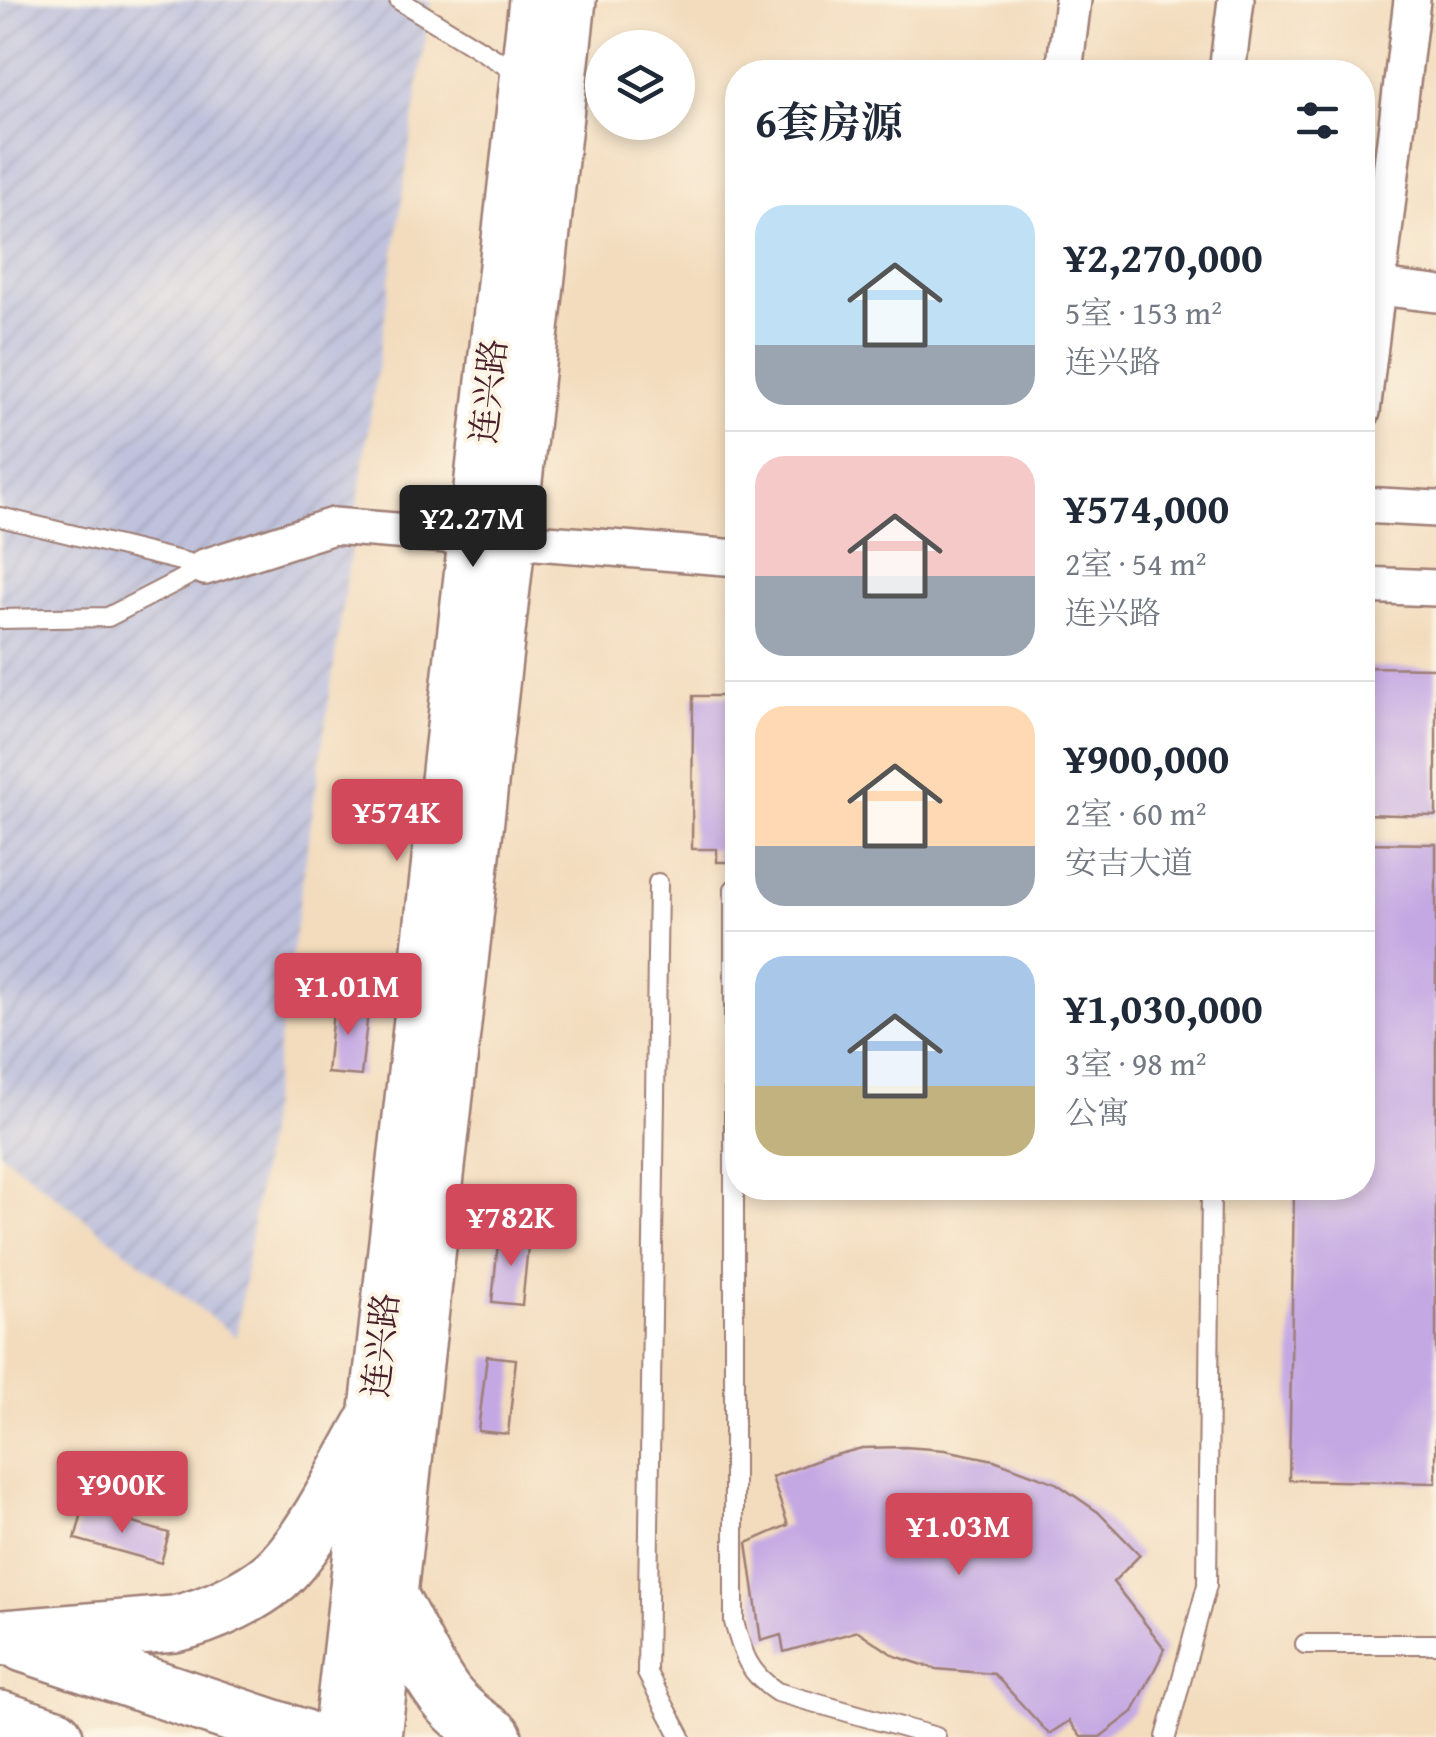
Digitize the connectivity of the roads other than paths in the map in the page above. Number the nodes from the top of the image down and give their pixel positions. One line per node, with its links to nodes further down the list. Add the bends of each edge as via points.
1 (398, 0): 9 (lane)
2 (532, 0): 9 (street, 连兴路)
3 (573, 0): 16 (street, 连兴路)
4 (1073, 0): 7 (street)
5 (1236, 0): 8 (street)
6 (1412, 0): 10 (street)
7 (1066, 60)
8 (1228, 60)
9 (523, 76): 16 (street, 连兴路)
10 (1375, 252)
11 (1375, 287): 12 (street)
12 (1436, 294)
13 (1375, 506): 14 (street)
14 (1436, 509)
15 (0, 516): 18 (lane)
16 (492, 539): 17 (street); 18 (street, via 333,526); 25 (street, 连兴路); 26 (street, 连兴路)
17 (725, 557)
18 (205, 566): 21 (lane, via 108,617)
19 (1375, 586): 20 (street)
20 (1436, 588)
21 (0, 619)
22 (658, 883): 36 (lane, via 647,1673)
23 (734, 1200): 37 (lane, via 734,1622 742,1654 758,1680 777,1692)
24 (1211, 1200): 38 (lane, via 1207,1585)
25 (371, 1427): 27 (highway, via 303,1544 282,1571 239,1600 174,1624); 33 (street, 连兴路)
26 (393, 1603): 34 (street, 连兴路); 35 (highway, via 446,1696)
27 (2, 1637): 32 (highway)
28 (1305, 1644): 29 (lane)
29 (1436, 1644)
30 (0, 1719): 31 (highway)
31 (54, 1737)
32 (301, 1737)
33 (336, 1737)
34 (378, 1737)
35 (494, 1737)
36 (681, 1737)
37 (936, 1737)
38 (1166, 1737)

